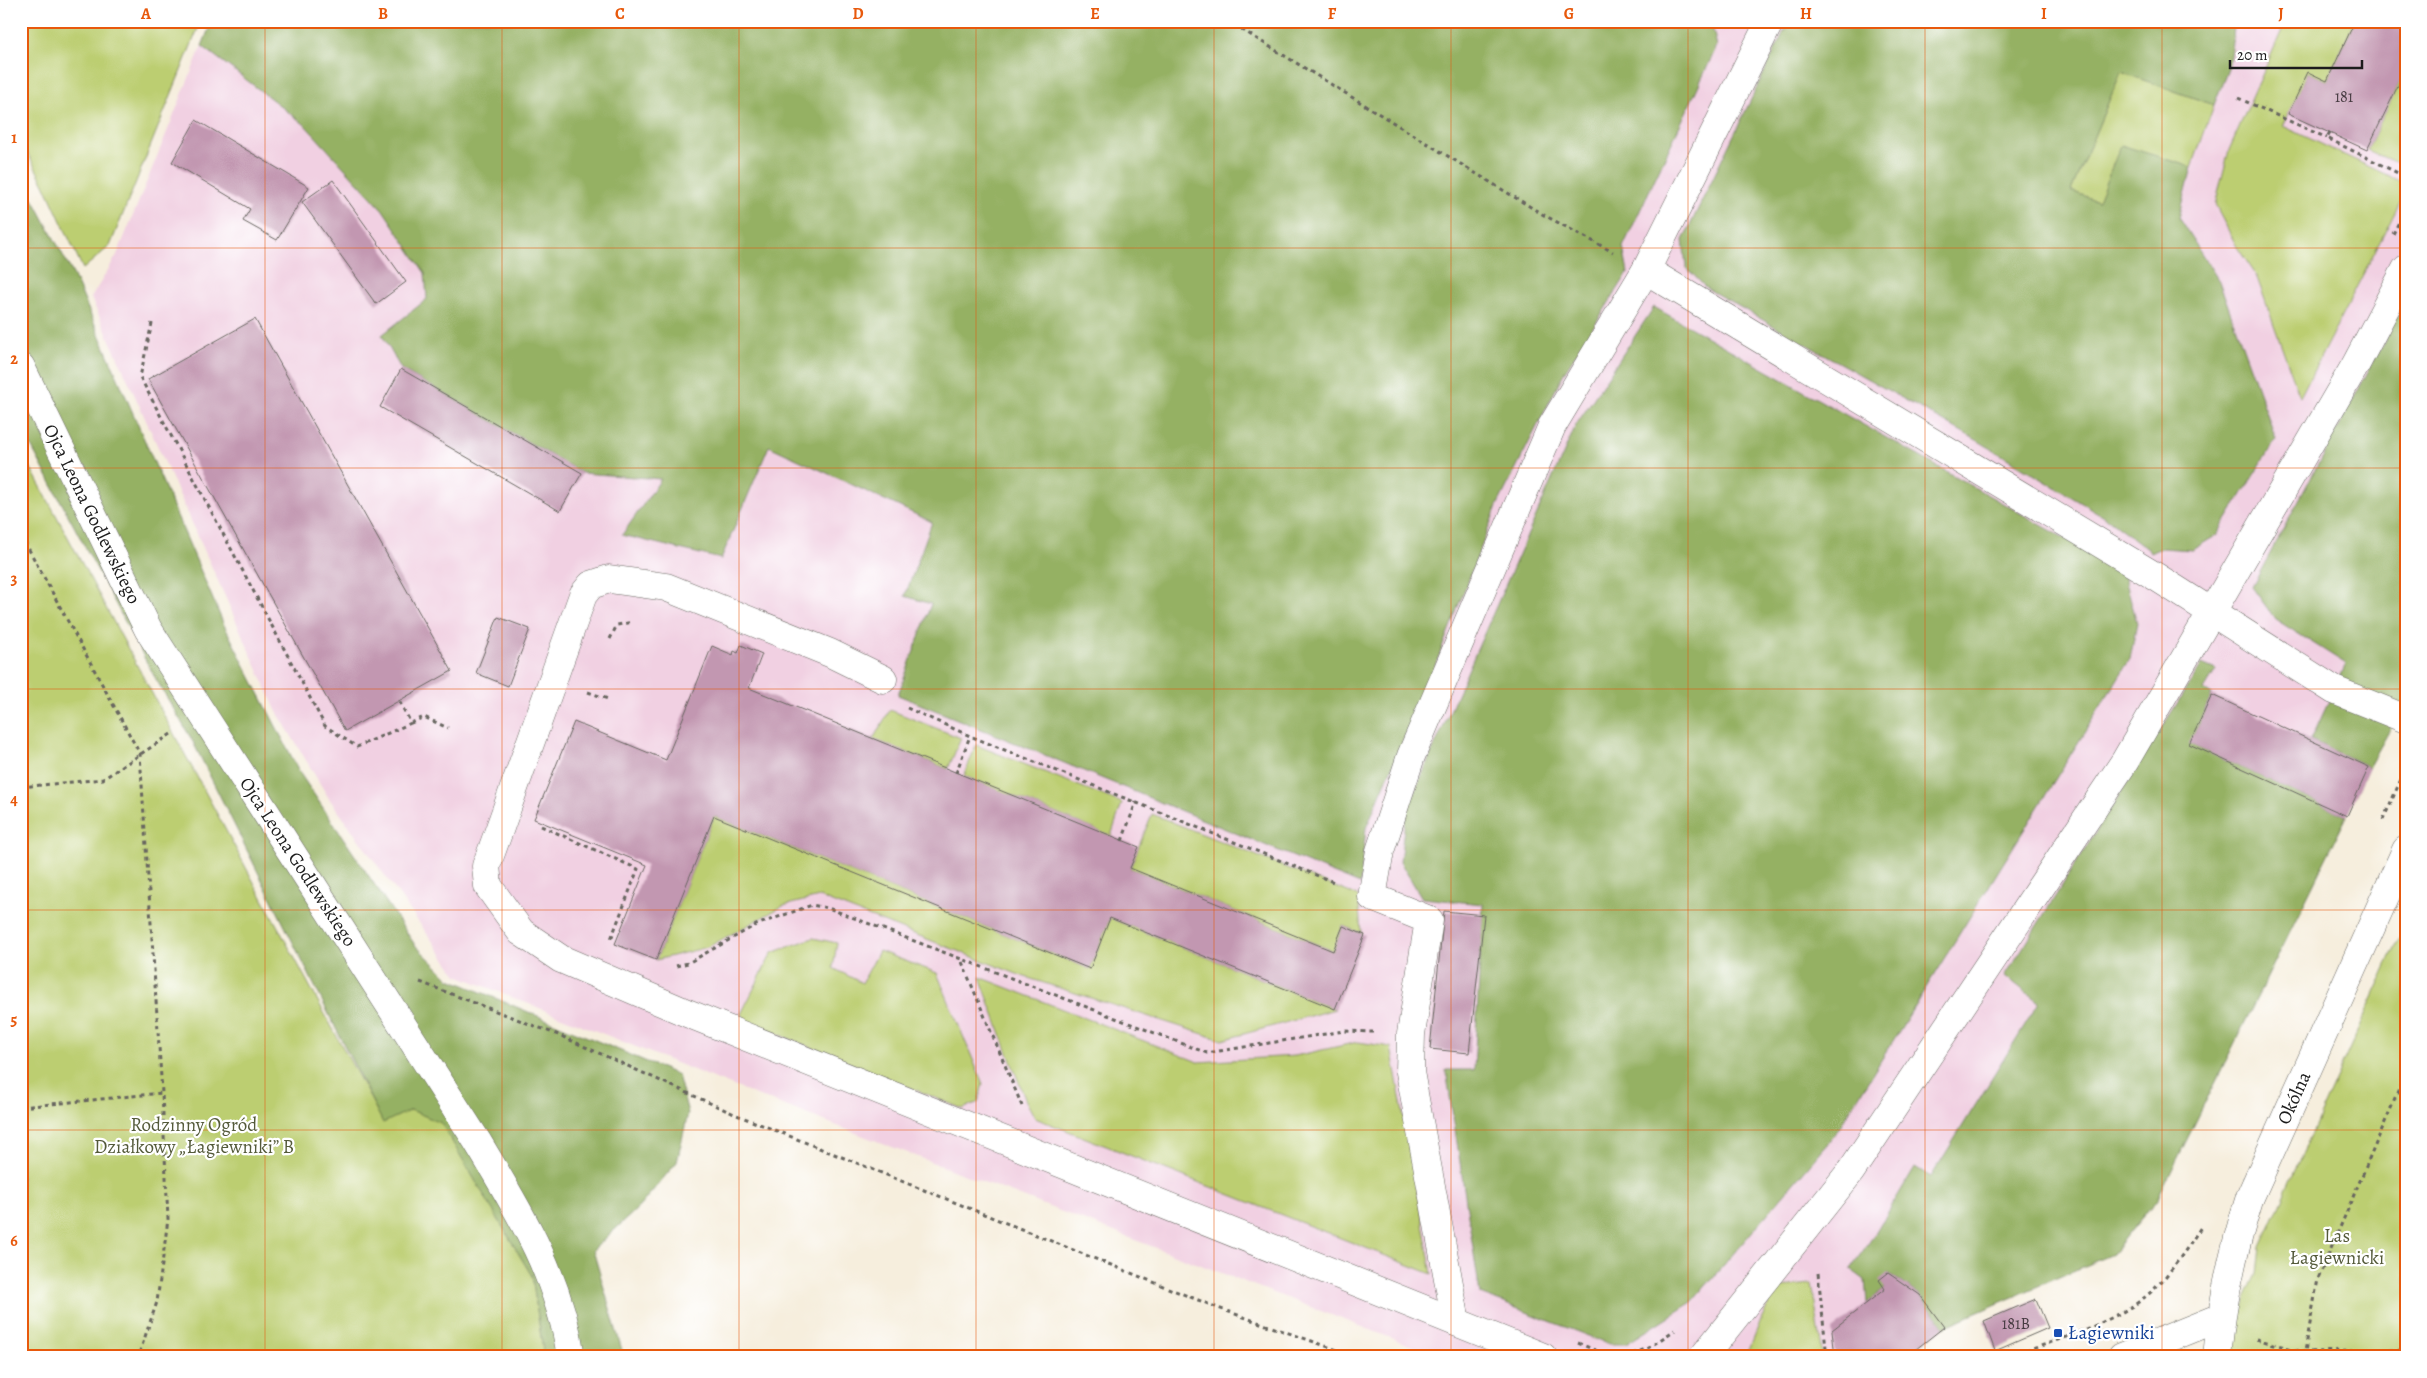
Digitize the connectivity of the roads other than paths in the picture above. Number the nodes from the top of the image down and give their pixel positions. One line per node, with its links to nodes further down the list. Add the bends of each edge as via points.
1 (1770, 21): 2 (street)
2 (1646, 270): 5 (street); 10 (street, via 1548,436 1411,756 1380,851 1372,897 1429,920 1411,1034 1410,1072)
3 (2406, 270): 5 (street, via 2356,364)
4 (21, 367): 11 (street, Ojca Leona Godlewskiego, via 148,629 478,1141 523,1219 559,1298)
5 (2212, 612): 7 (street, via 2334,690); 13 (street, via 2125,761 1851,1171)
6 (883, 679): 10 (street, via 830,653 666,588 609,580 592,585 583,595 486,866 488,886 521,932 561,959)
7 (2406, 719)
8 (2406, 850): 9 (street, Okólna, via 2250,1197 2236,1240)
9 (2220, 1317): 14 (street); 15 (street, Okólna)
10 (1456, 1322): 12 (street)
11 (571, 1357)
12 (1543, 1357)
13 (1703, 1357)
14 (2122, 1357)
15 (2218, 1357)

